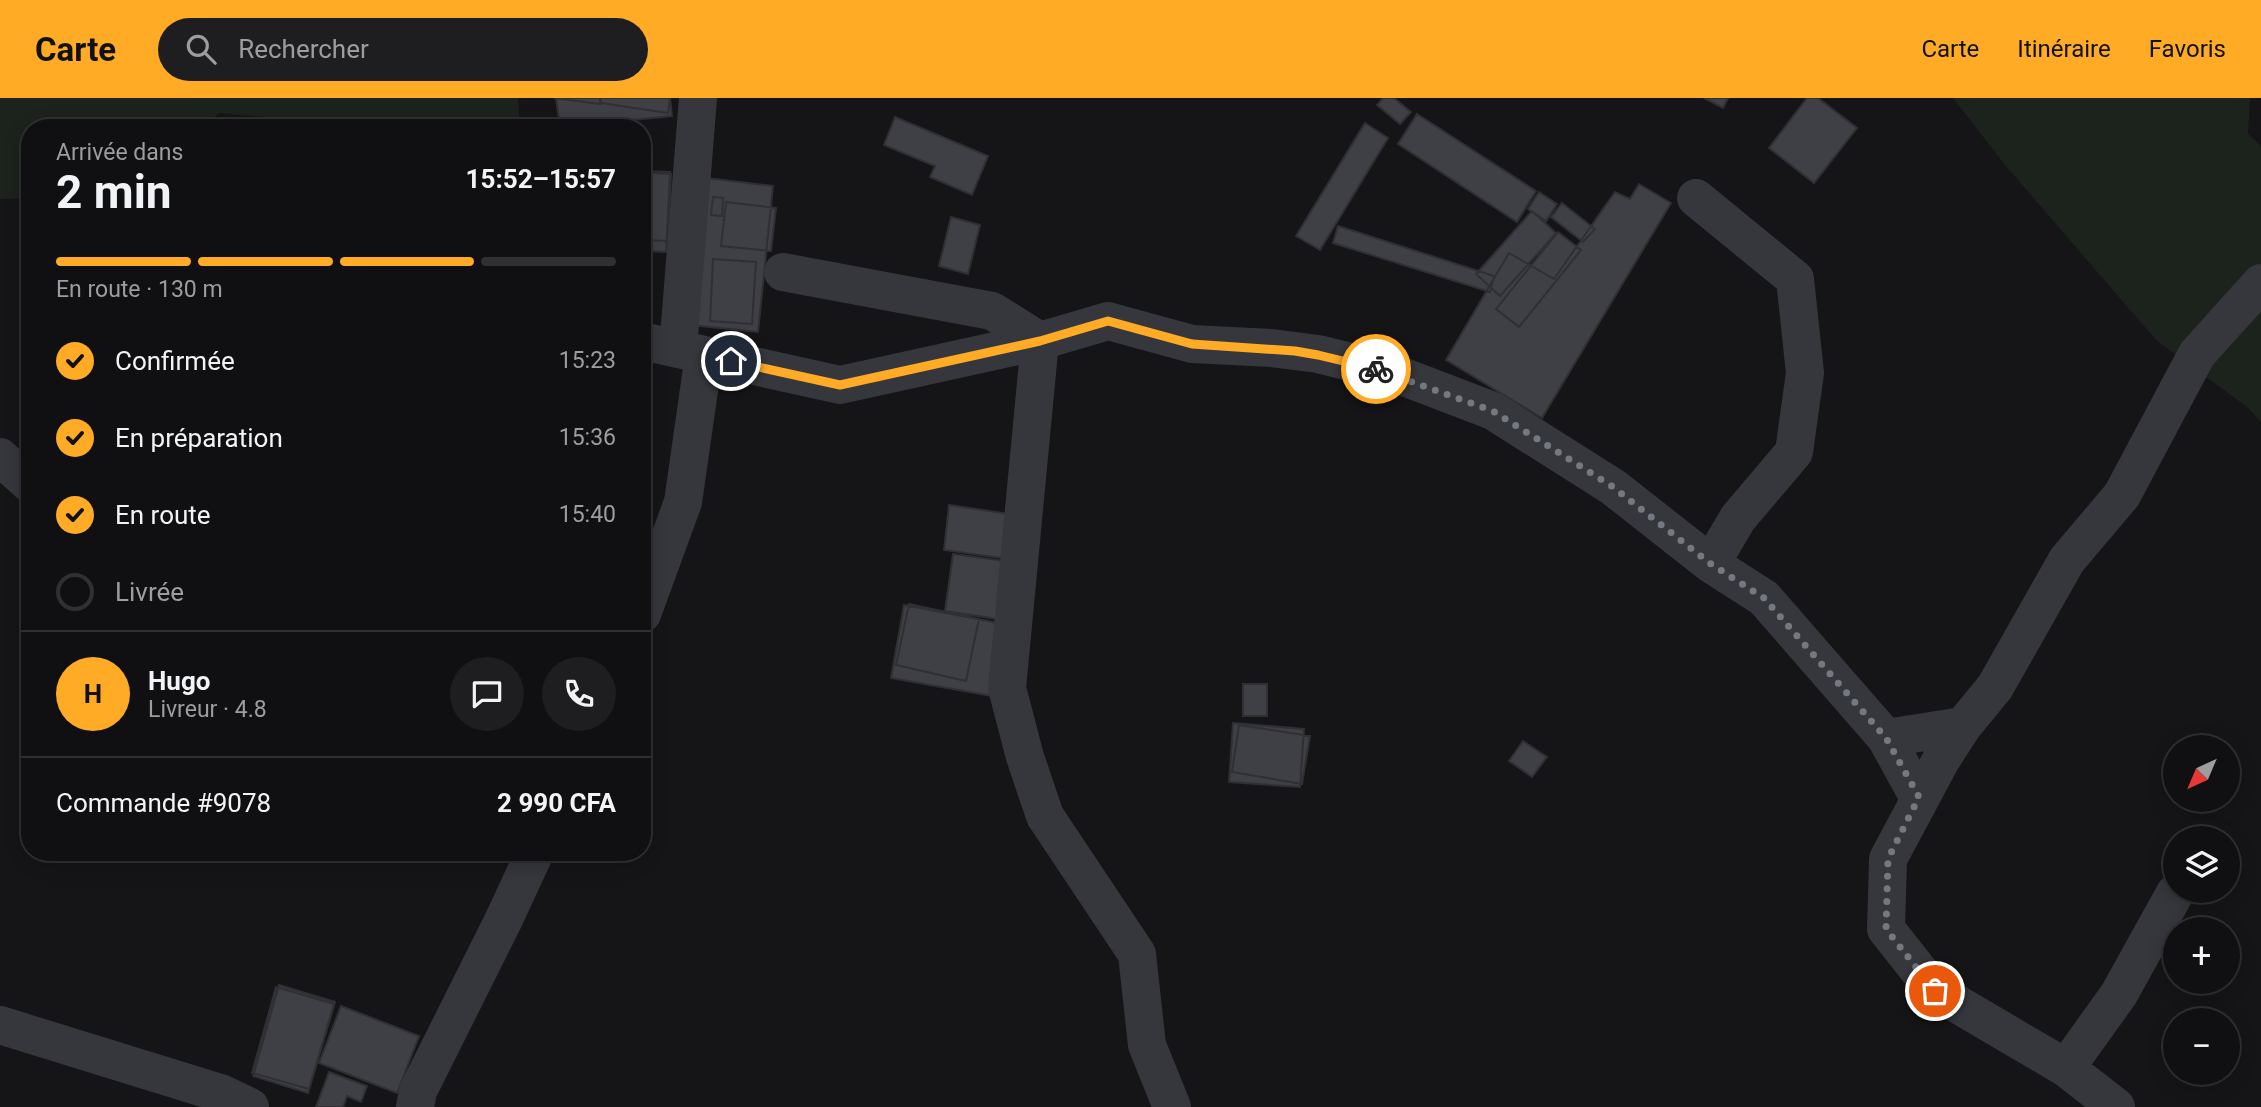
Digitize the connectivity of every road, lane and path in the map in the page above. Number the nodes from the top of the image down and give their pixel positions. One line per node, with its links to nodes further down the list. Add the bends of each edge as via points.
1 (698, 98): 6 (street)
2 (1696, 198): 9 (street, via 1795,279 1805,373 1794,452 1738,518)
3 (783, 272): 5 (street, via 992,311)
4 (2261, 283): 11 (street, via 2197,354 2122,495 2067,560 1996,687)
5 (1040, 341): 6 (street, via 840,385); 9 (street, via 1108,321 1192,344 1272,348 1391,372 1493,411 1613,487); 20 (street, via 1007,688 1045,816 1137,954 1147,1045)
6 (675, 348): 10 (street, via 683,502)
7 (0, 457): 8 (street)
8 (21, 476)
9 (1711, 564): 12 (street, via 1764,598)
10 (651, 589)
11 (1963, 726): 12 (street); 13 (street)
12 (1886, 738): 13 (street)
13 (1919, 797): 17 (street, via 1888,859 1886,929 1935,991)
14 (531, 861): 19 (street, via 418,1091)
15 (2169, 903): 17 (street, via 2119,994)
16 (0, 1026): 18 (street, via 223,1094)
17 (2066, 1069): 21 (street)
18 (250, 1107)
19 (415, 1107)
20 (1172, 1107)
21 (2116, 1107)

